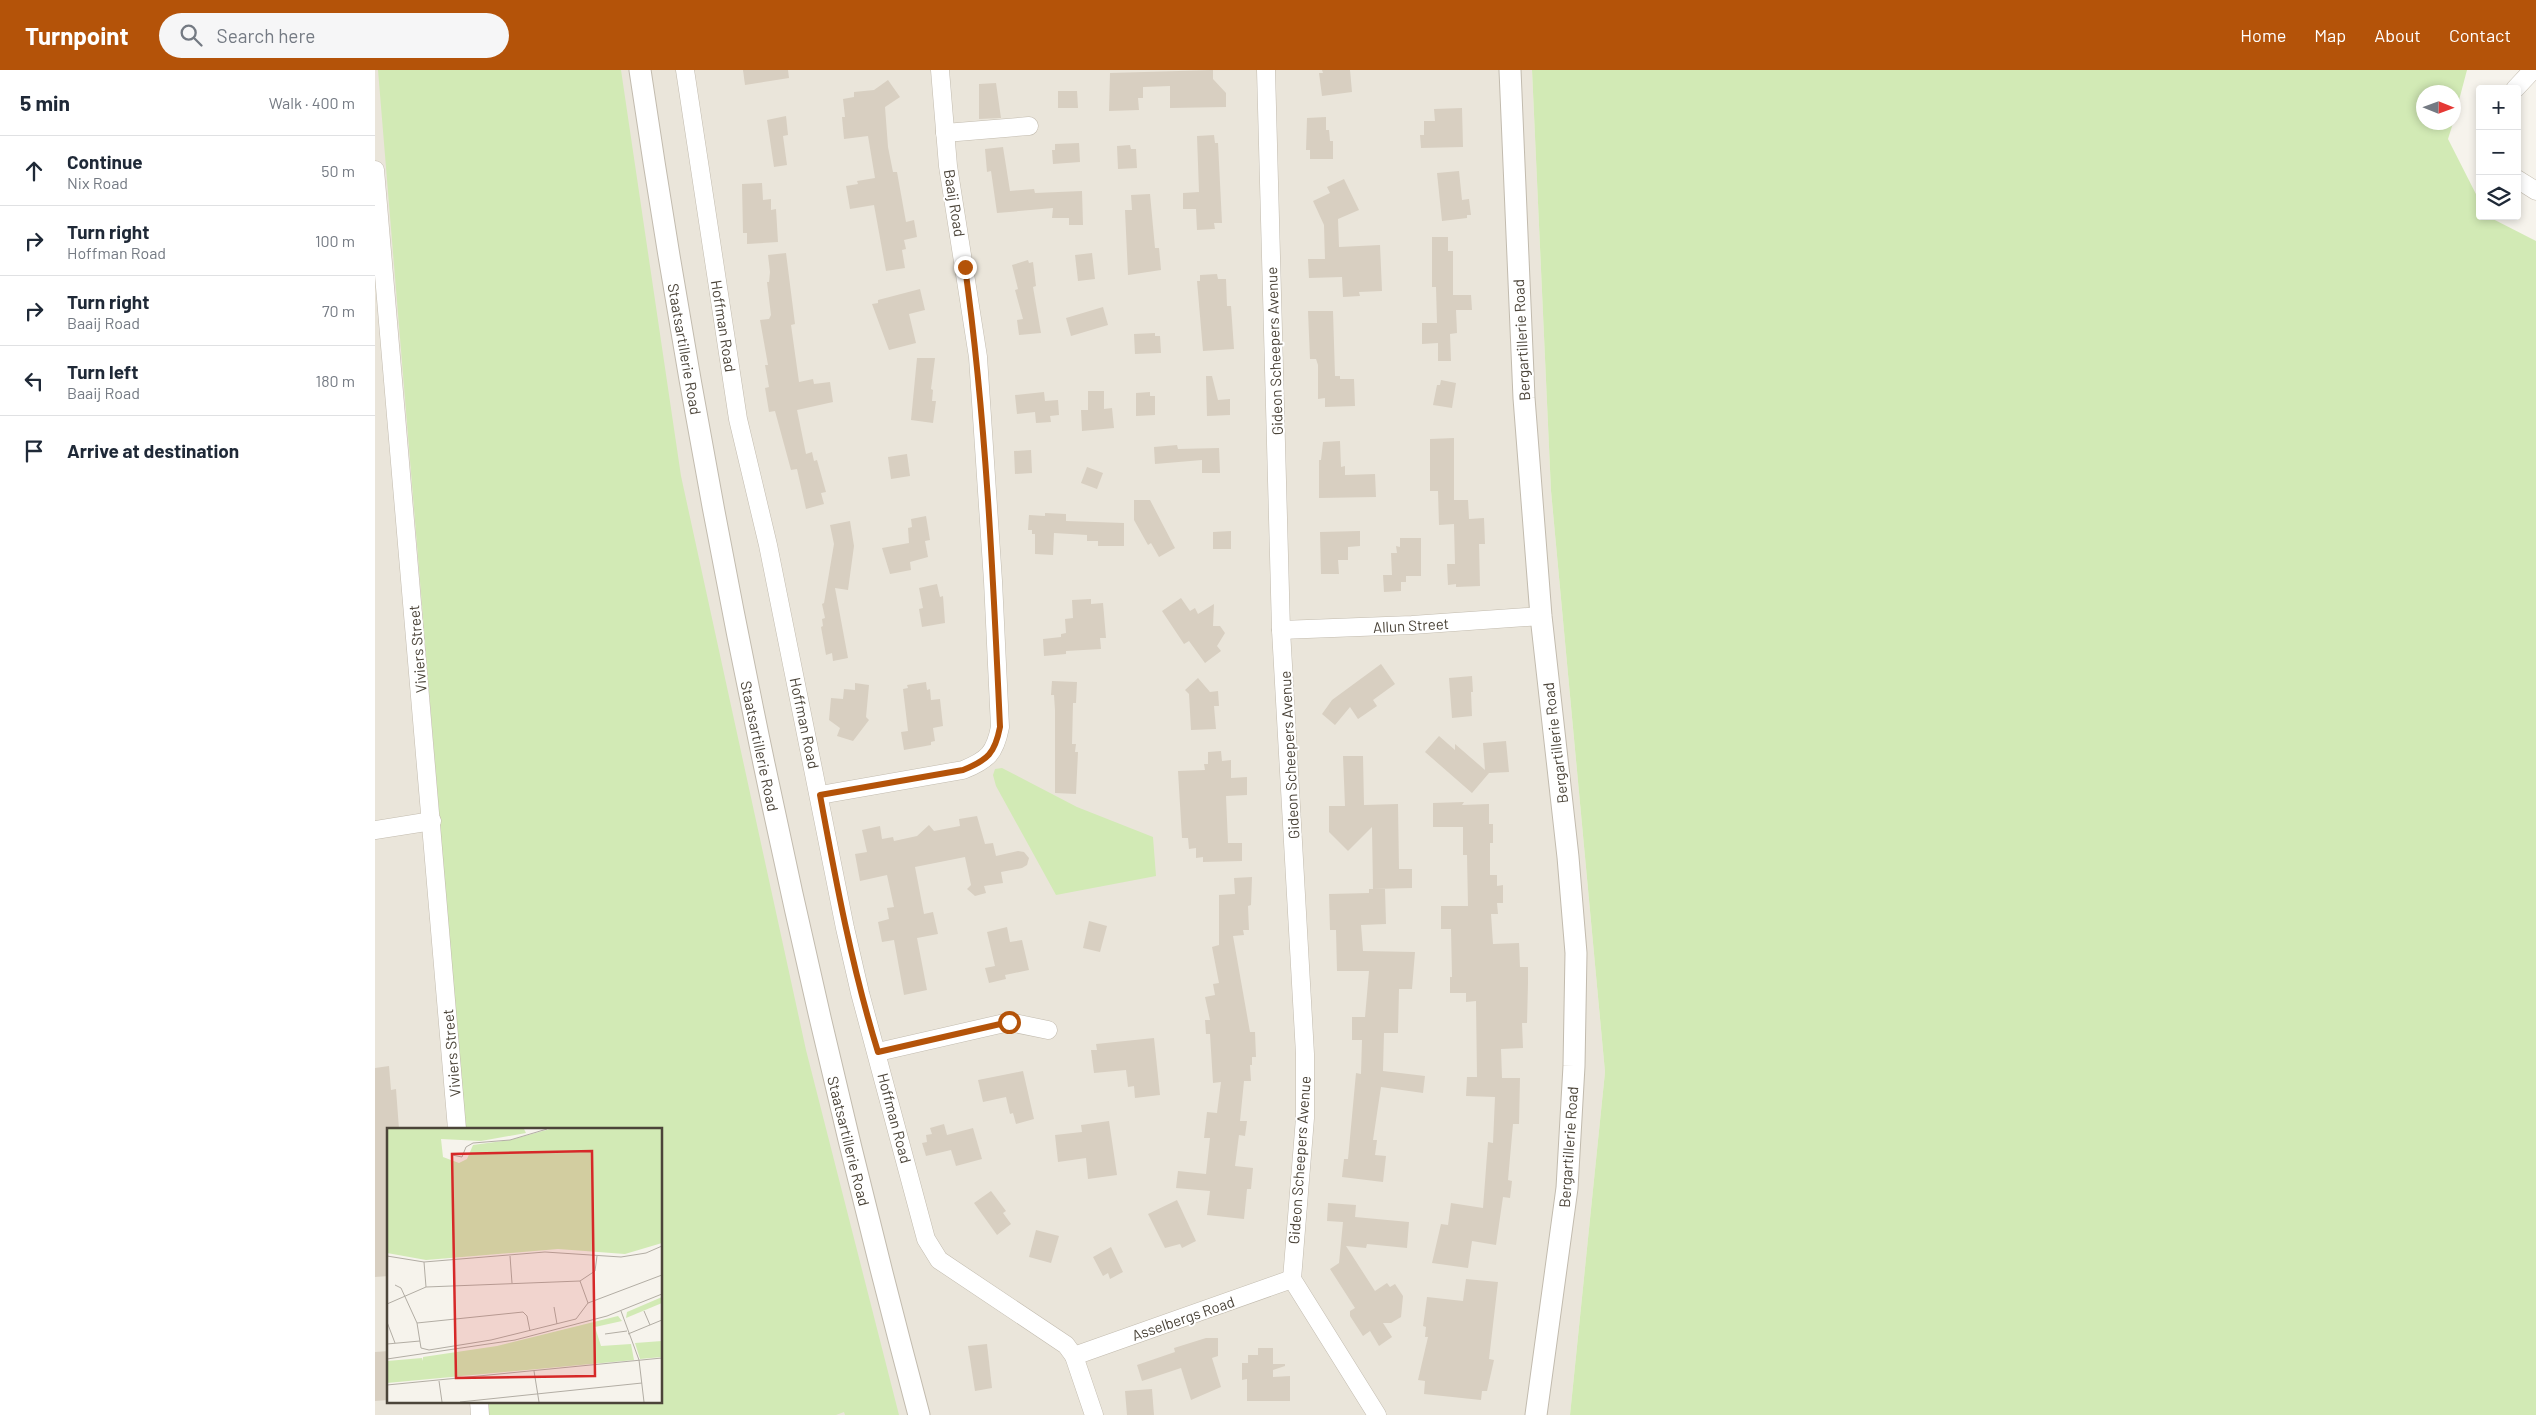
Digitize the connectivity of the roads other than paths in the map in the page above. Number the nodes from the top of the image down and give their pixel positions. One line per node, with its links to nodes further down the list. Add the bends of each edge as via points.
1 (640, 70): 25 (street, Staatsartillerie Road, via 686,359 738,644 838,1100)
2 (685, 70): 15 (street, Hoffman Road, via 738,419 768,544)
3 (940, 70): 9 (street, Baaij Road)
4 (1267, 70): 14 (street, Gideon Scheepers Avenue)
5 (1510, 70): 13 (street, Bergartillerie Road, via 1524,398)
6 (2529, 74): 7 (street)
7 (2519, 85)
8 (1029, 126): 9 (street)
9 (945, 133): 15 (street, Baaij Road, via 978,357 1000,727 996,746 980,763 963,770)
10 (375, 170): 16 (street, Viviers Street)
11 (2521, 182): 12 (street)
12 (2536, 191)
13 (1541, 616): 14 (street, Allun Street); 28 (street, Bergartillerie Road, via 1577,952 1567,1188)
14 (1281, 630): 21 (street, Gideon Scheepers Avenue, via 1305,1054 1305,1118)
15 (820, 795): 19 (street, Hoffman Road, via 845,928)
16 (432, 821): 17 (street); 20 (street, Viviers Street)
17 (375, 830)
18 (1048, 1030): 19 (street, via 1009,1022)
19 (878, 1052): 22 (street, Hoffman Road, via 927,1239 935,1256 1054,1336)
20 (457, 1128)
21 (1291, 1279): 22 (street, Asselbergs Road); 27 (street)
22 (1075, 1356): 26 (street, Hoffman Road)
23 (479, 1402): 24 (street)
24 (480, 1415)
25 (919, 1415)
26 (1094, 1415)
27 (1377, 1415)
28 (1536, 1415)

